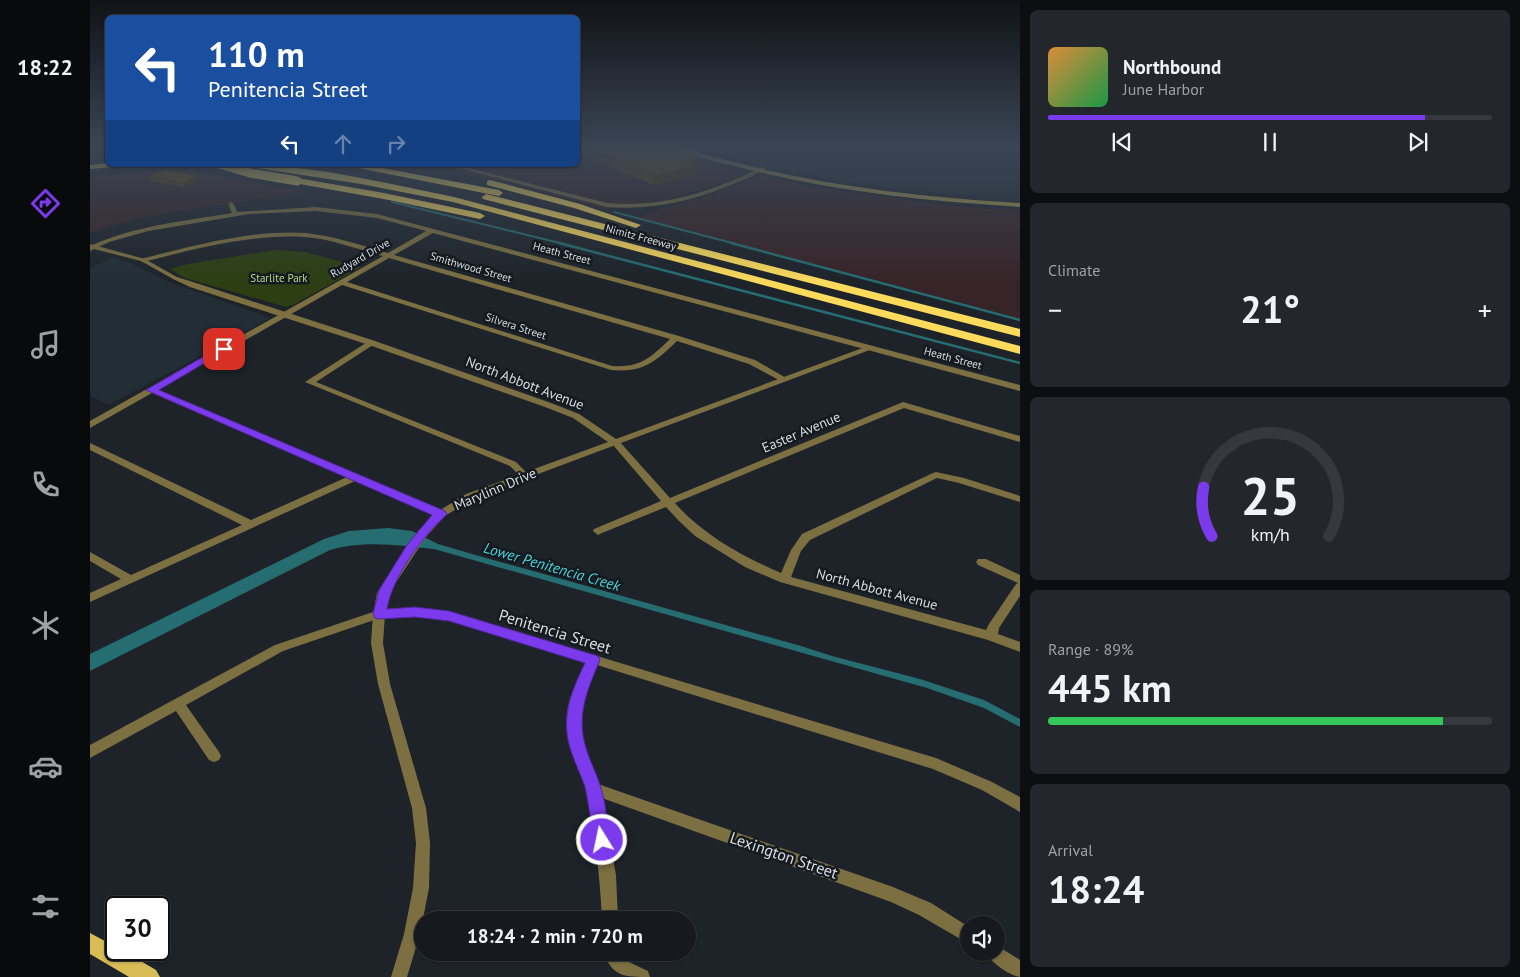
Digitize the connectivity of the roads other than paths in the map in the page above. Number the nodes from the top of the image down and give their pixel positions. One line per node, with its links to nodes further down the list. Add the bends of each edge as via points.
1 (356, 192): 18 (highway, bridge)
2 (413, 192): 18 (highway, Nimitz Freeway, via 501,211)
3 (446, 192): 25 (highway, via 499,203)
4 (460, 192): 21 (highway)
5 (491, 192): 15 (highway, Nimitz Freeway)
6 (520, 192): 15 (highway, via 577,206)
7 (554, 192): 8 (street, via 631,208 658,205)
8 (706, 192)
9 (868, 192): 11 (main road)
10 (231, 204): 12 (street)
11 (1020, 204)
12 (235, 214): 13 (street, Heath Street, via 316,209 376,216); 14 (street, Heath Street, via 147,229)
13 (433, 230): 16 (street, Rudyard Drive); 24 (street, Heath Street)
14 (91, 247): 17 (street, North Abbott Avenue)
15 (713, 251): 21 (highway, Nimitz Freeway)
16 (389, 255): 17 (street, Smithwood Street, via 305,235 266,237); 19 (street, Rudyard Drive); 22 (street, Smithwood Street)
17 (142, 260): 20 (street, North Abbott Avenue, via 192,285)
18 (734, 275): 25 (highway, Nimitz Freeway)
19 (341, 282): 20 (street, Rudyard Drive); 22 (street, Silvera Street, via 611,368 637,369 648,364)
20 (285, 314): 23 (street, North Abbott Avenue); 28 (street, Rudyard Drive)
21 (1020, 333)
22 (676, 338): 26 (street, Smithwood Street, via 752,362)
23 (372, 343): 31 (street, North Abbott Avenue, via 560,409 588,423); 33 (street, via 309,382 513,464)
24 (871, 348): 26 (street, Marylinn Drive); 27 (street, Heath Street)
25 (1020, 349)
26 (784, 379): 31 (street, Marylinn Drive)
27 (1020, 388)
28 (151, 390): 29 (street, Rudyard Drive); 34 (street)
29 (90, 425)
30 (1020, 439): 36 (street, Easter Avenue, via 903,405)
31 (616, 443): 33 (street, Marylinn Drive); 36 (street, North Abbott Avenue)
32 (90, 446): 38 (street)
33 (525, 476): 37 (street, Marylinn Drive, via 470,496)
34 (354, 478): 37 (street); 38 (street)
35 (1020, 499): 42 (street, via 936,475 806,537 796,550)
36 (667, 503): 39 (street, Easter Avenue); 42 (street, North Abbott Avenue, via 722,549)
37 (441, 514): 47 (street, Marylinn Drive, via 411,548 383,593)
38 (250, 524): 43 (street)
39 (598, 531)
40 (90, 556): 43 (street)
41 (982, 562): 44 (street)
42 (784, 578): 48 (street, North Abbott Avenue)
43 (130, 579): 46 (street)
44 (1020, 580)
45 (1020, 587): 48 (street, via 993,627)
46 (90, 598)
47 (379, 614): 50 (street, Penitencia Street, via 415,612 449,616); 51 (street, Penitencia Street, via 279,648); 63 (street, Marylinn Drive, via 377,643 384,684 419,808 423,843 421,888)
48 (991, 636): 49 (street, North Abbott Avenue)
49 (1020, 647)
50 (593, 660): 54 (street, via 579,692 574,731); 55 (street, Penitencia Street, via 936,764)
51 (177, 703): 52 (street, Penitencia Street); 53 (street)
52 (90, 752)
53 (214, 756)
54 (593, 788): 56 (street, via 608,875); 57 (street, Lexington Street, via 893,894)
55 (1020, 804)
56 (610, 911)
57 (960, 930)
58 (90, 943): 62 (main road)
59 (1005, 960): 61 (street)
60 (617, 961): 64 (street, via 627,971)
61 (1020, 970)
62 (149, 977)
63 (399, 977)
64 (642, 977)

